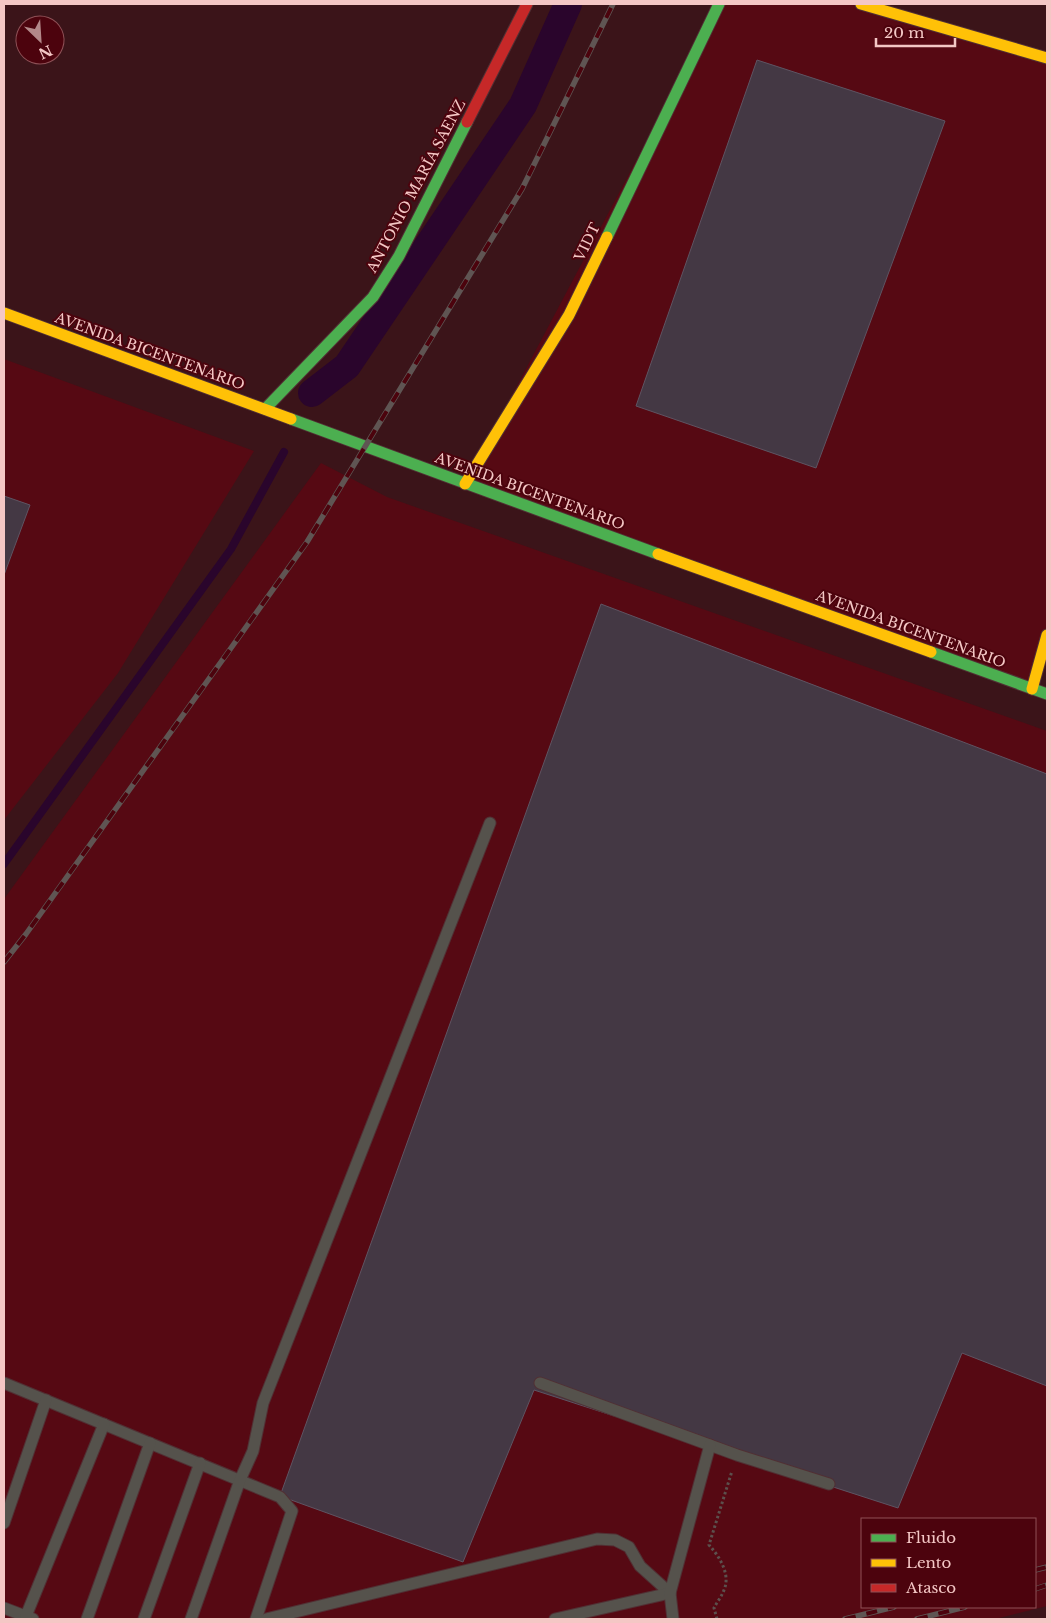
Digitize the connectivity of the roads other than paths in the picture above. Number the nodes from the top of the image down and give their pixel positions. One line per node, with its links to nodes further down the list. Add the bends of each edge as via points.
1 (528, 4): 6 (street, ANTONIO MARÍA SÁENZ, via 399,256 373,297)
2 (718, 4): 7 (street, VIDT, via 568,315)
3 (861, 4): 4 (street)
4 (1047, 58)
5 (4, 313): 6 (street, AVENIDA BICENTENARIO)
6 (265, 409): 7 (street, AVENIDA BICENTENARIO)
7 (465, 484): 9 (street, AVENIDA BICENTENARIO)
8 (1047, 635): 9 (street)
9 (1032, 689): 10 (street, AVENIDA BICENTENARIO)
10 (1047, 694)
11 (490, 823): 19 (lane, via 262,1403 253,1451)
12 (4, 1383): 14 (lane)
13 (540, 1383): 17 (lane)
14 (46, 1400): 15 (lane); 21 (lane)
15 (104, 1424): 16 (lane); 24 (lane)
16 (150, 1443): 18 (lane); 25 (lane)
17 (710, 1444): 20 (lane); 22 (lane)
18 (200, 1463): 19 (lane); 26 (lane)
19 (240, 1480): 27 (lane); 28 (lane, via 280,1497 292,1510)
20 (829, 1484)
21 (4, 1522)
22 (670, 1593): 29 (lane, via 640,1566 629,1547 616,1540 596,1539); 30 (lane); 31 (lane)
23 (4, 1608): 24 (lane)
24 (29, 1618)
25 (87, 1619)
26 (144, 1619)
27 (191, 1619)
28 (256, 1619)
29 (266, 1619)
30 (555, 1619)
31 (673, 1619)

